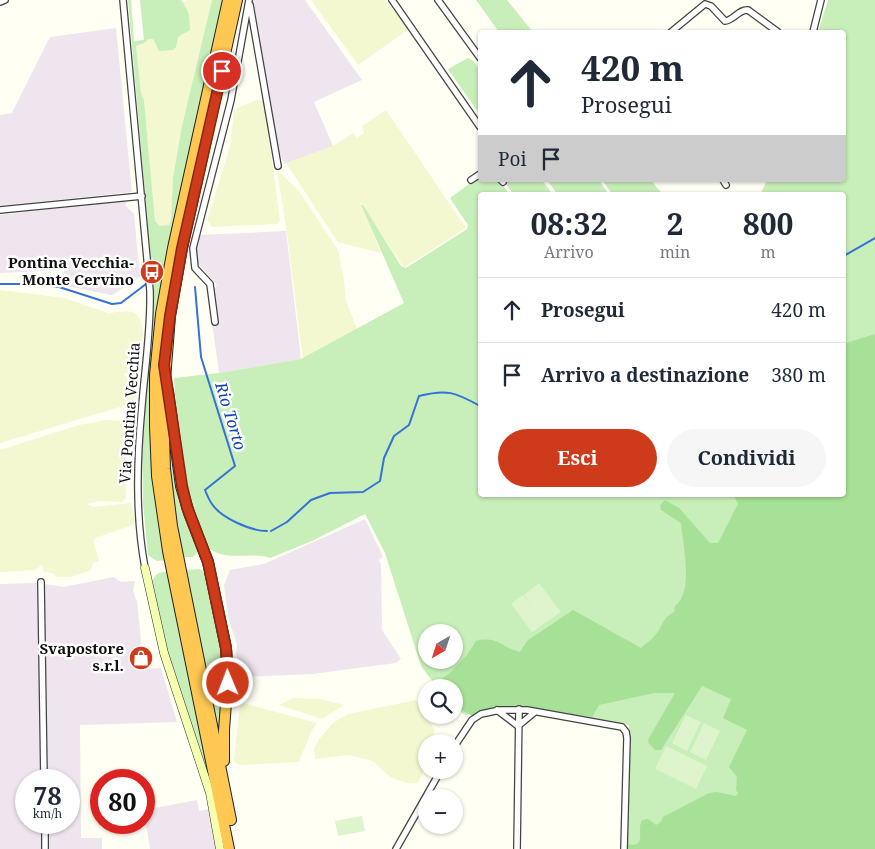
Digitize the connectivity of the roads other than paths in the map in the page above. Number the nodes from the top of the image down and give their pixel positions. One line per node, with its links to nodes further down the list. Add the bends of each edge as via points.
1 (5, 0): 9 (street)
2 (123, 0): 18 (street, Via Pontina Vecchia)
3 (228, 0): 20 (highway)
4 (236, 0): 20 (highway)
5 (249, 0): 15 (street); 22 (street, via 231,100 193,248 195,268 210,284)
6 (392, 0): 14 (street)
7 (438, 0): 13 (street)
8 (821, 0): 12 (street)
9 (0, 2)
10 (673, 30): 11 (street, via 705,4 725,21 748,10)
11 (775, 30)
12 (814, 30)
13 (478, 55)
14 (478, 124)
15 (278, 166)
16 (478, 175): 17 (street)
17 (471, 180)
18 (142, 196): 19 (street); 25 (street, Via Pontina Vecchia, via 150,302 138,468 138,506)
19 (0, 210)
20 (173, 275): 21 (highway)
21 (170, 291): 23 (highway); 24 (highway, via 161,314 156,375)
22 (215, 322)
23 (164, 365): 24 (highway); 35 (highway, via 182,486 208,562 227,654 224,746)
24 (160, 453): 26 (highway)
25 (145, 568): 38 (street, Via Pontina Vecchia, via 164,653 210,793)
26 (177, 574): 35 (highway); 39 (highway)
27 (42, 582): 33 (street)
28 (497, 710): 29 (street); 31 (street); 32 (street, via 472,720)
29 (519, 710): 30 (street); 31 (street)
30 (535, 712): 31 (street); 43 (street, via 620,726 626,731)
31 (518, 726): 42 (street)
32 (463, 734)
33 (44, 769)
34 (436, 779): 41 (street)
35 (228, 802): 40 (highway)
36 (45, 834): 37 (street)
37 (45, 848)
38 (220, 849)
39 (230, 849)
40 (236, 849)
41 (396, 849)
42 (517, 849)
43 (624, 849)

